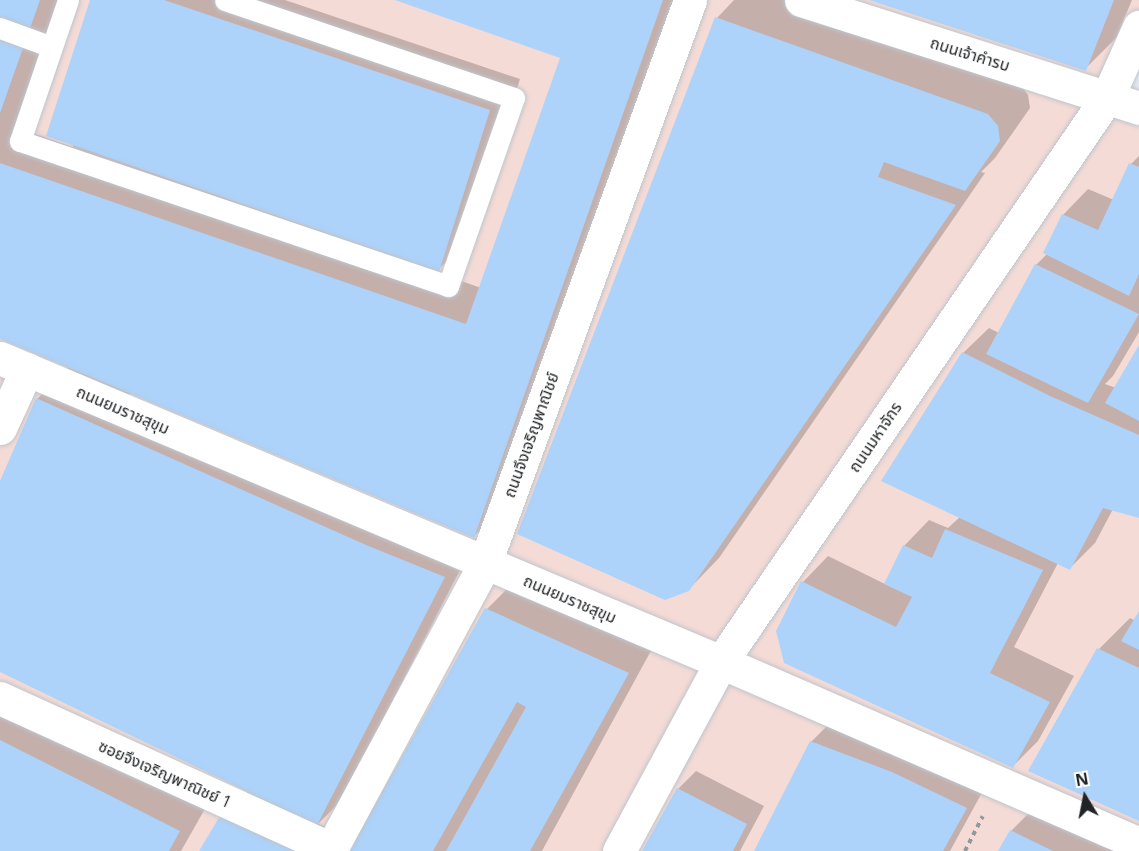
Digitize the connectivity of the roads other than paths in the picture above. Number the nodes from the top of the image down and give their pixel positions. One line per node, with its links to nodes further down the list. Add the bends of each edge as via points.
1 (68, 0): 7 (lane)
2 (225, 0): 7 (lane, via 514,98 448,286 20,141)
3 (690, 0): 12 (street, ถนนจึงเจริญพาณิชย์)
4 (801, 0): 8 (street, ถนนเจ้าคำรบ)
5 (1139, 27): 8 (street, ถนนมหาจักร)
6 (0, 28): 7 (lane)
7 (52, 47)
8 (1108, 96): 9 (street, ถนนเจ้าคำรบ); 13 (street, ถนนมหาจักร)
9 (1139, 108)
10 (13, 364): 11 (street); 12 (street, ถนนยมราชสุขุม)
11 (0, 428)
12 (485, 563): 13 (street, ถนนยมราชสุขุม); 16 (street, ถนนจึงเจริญพาณิชย์)
13 (721, 662): 15 (street, ถนนยมราชสุขุม); 17 (street, ถนนมหาจักร)
14 (0, 698): 16 (street, ซอยจึงเจริญพาณิชย์ 1)
15 (1139, 844)
16 (330, 850)
17 (619, 851)

